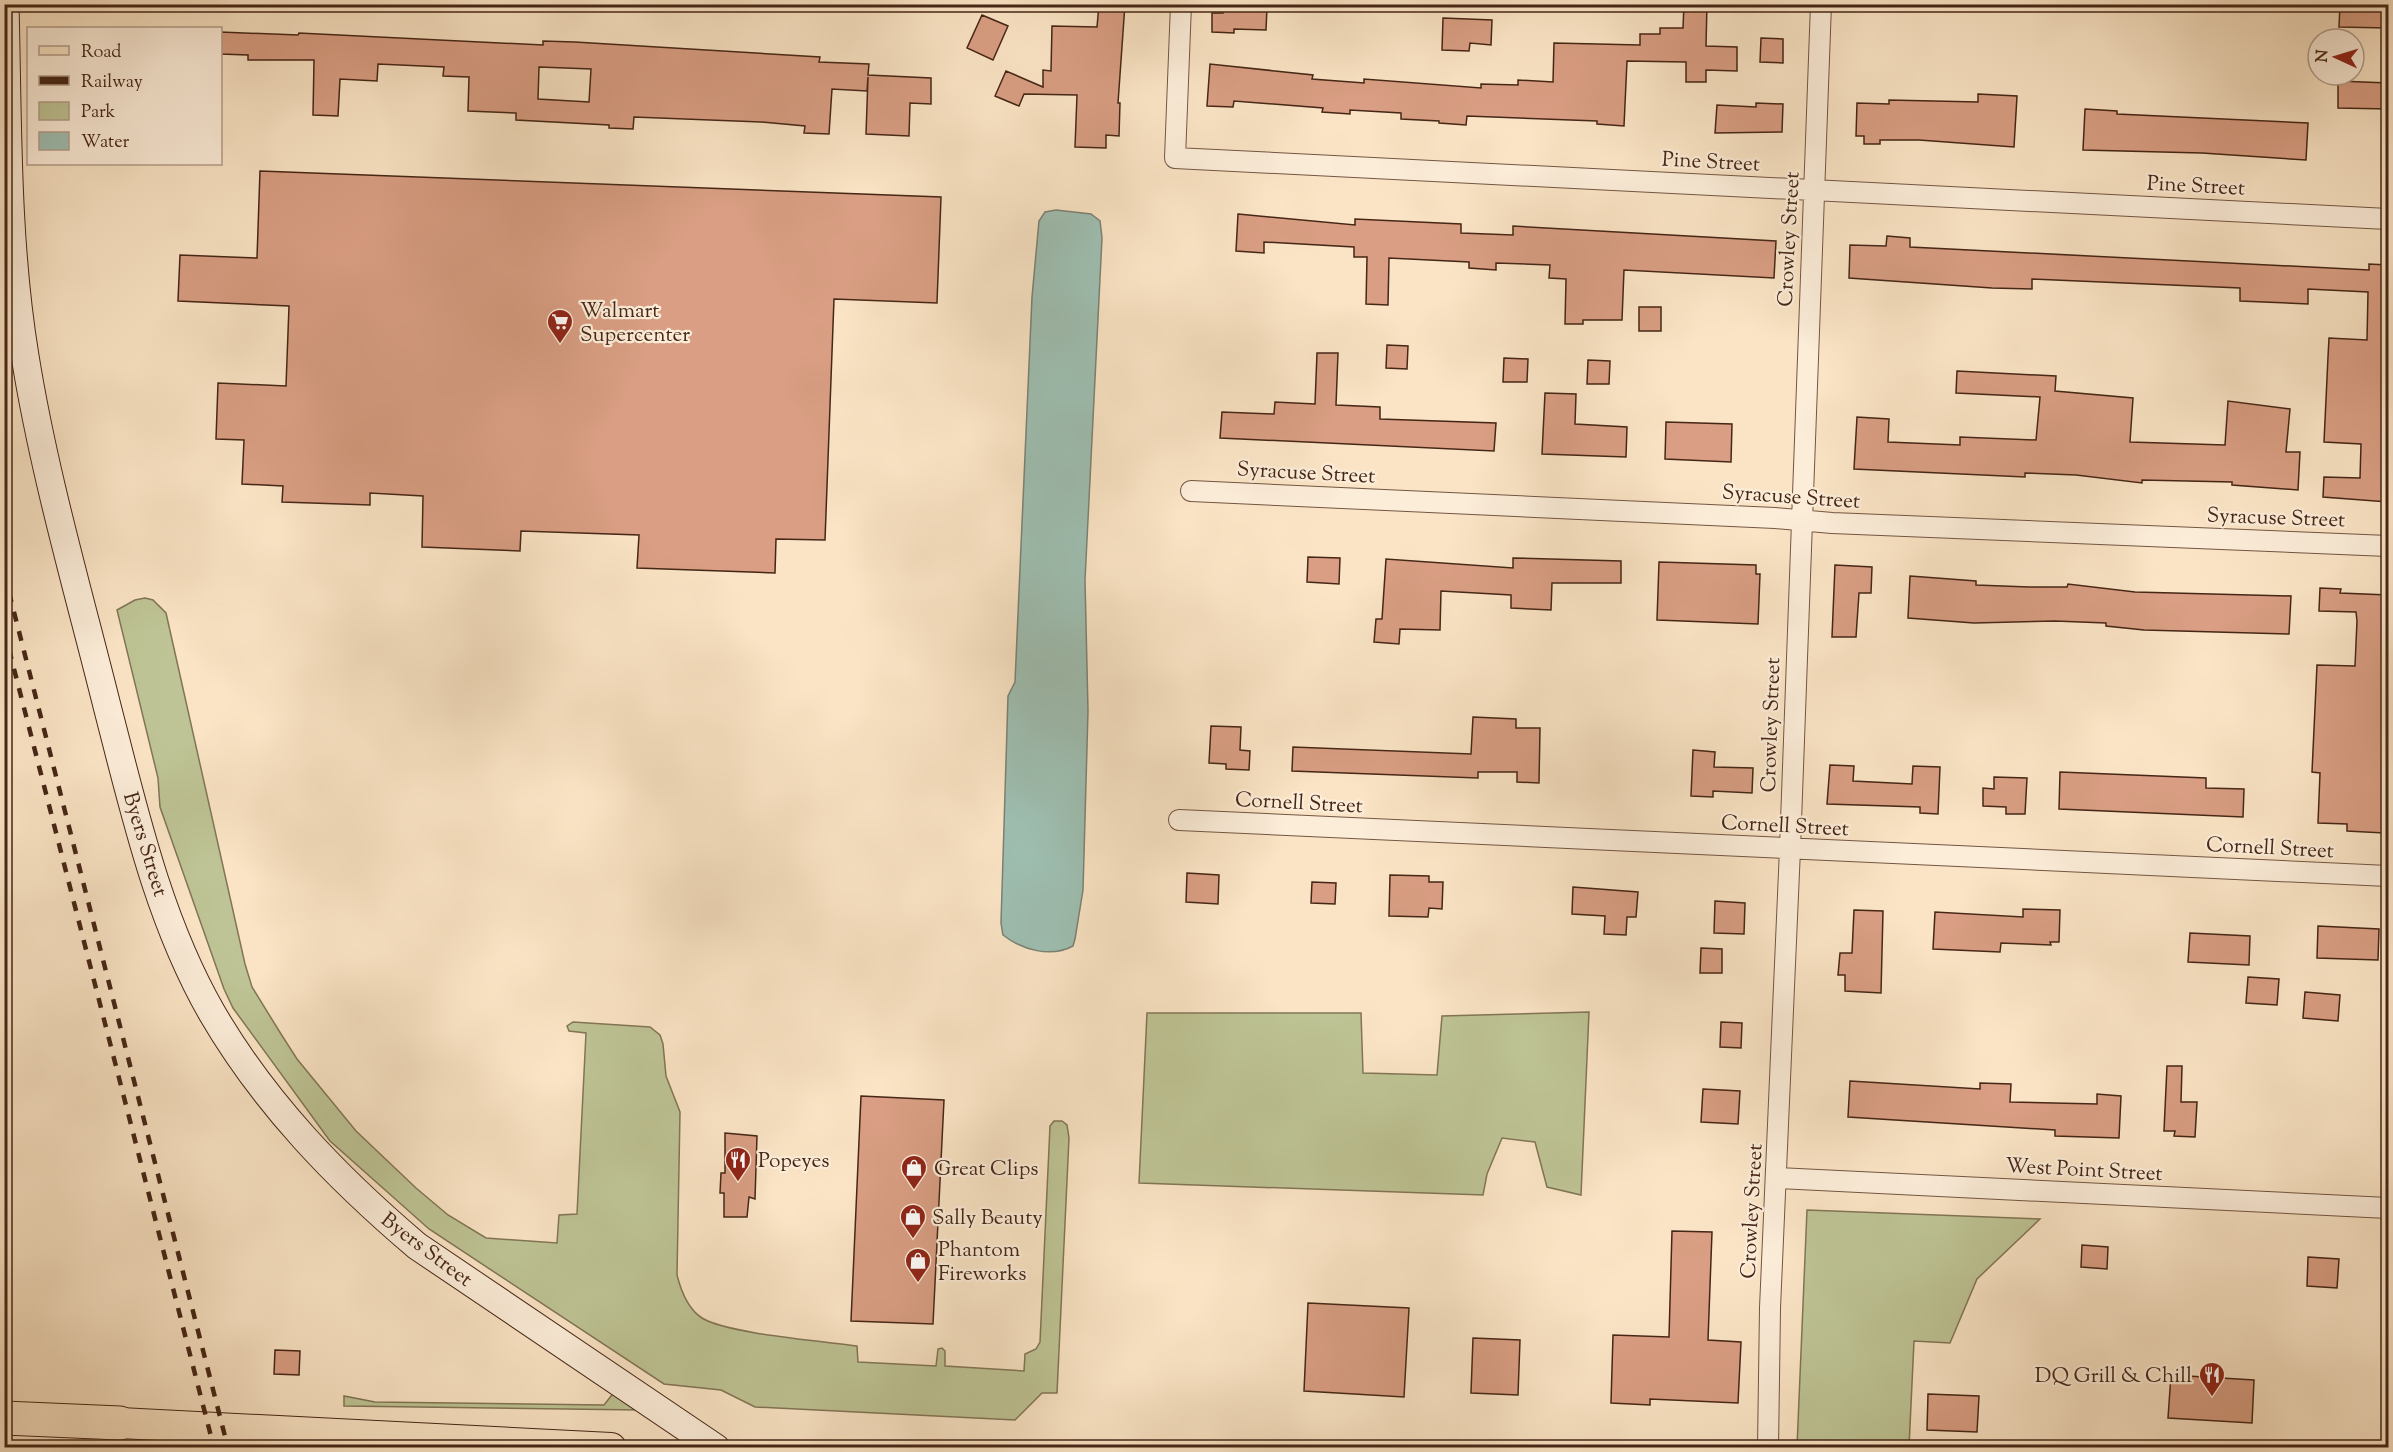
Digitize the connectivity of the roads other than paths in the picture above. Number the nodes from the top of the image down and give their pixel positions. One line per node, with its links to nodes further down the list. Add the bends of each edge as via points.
1 (5, 4): 17 (street, Byers Street, via 11,211 25,355 37,418 127,783 156,882 193,976 255,1080 331,1169 375,1210 417,1245)
2 (1181, 4): 4 (street, Pine Street, via 1175,158)
3 (1821, 4): 4 (street, Crowley Street)
4 (1814, 190): 5 (street, Pine Street); 7 (street, Crowley Street)
5 (2388, 219)
6 (1191, 491): 7 (street, Syracuse Street)
7 (1802, 521): 8 (street, Syracuse Street); 10 (street, Crowley Street)
8 (2388, 546)
9 (1179, 820): 10 (street, Cornell Street)
10 (1790, 849): 11 (street, Cornell Street); 12 (street, Crowley Street)
11 (2388, 876)
12 (1777, 1178): 13 (street, West Point Street); 18 (street, Crowley Street)
13 (2388, 1208)
14 (4, 1418): 15 (highway)
15 (120, 1423): 16 (main road)
16 (611, 1448)
17 (716, 1448)
18 (1768, 1448)

